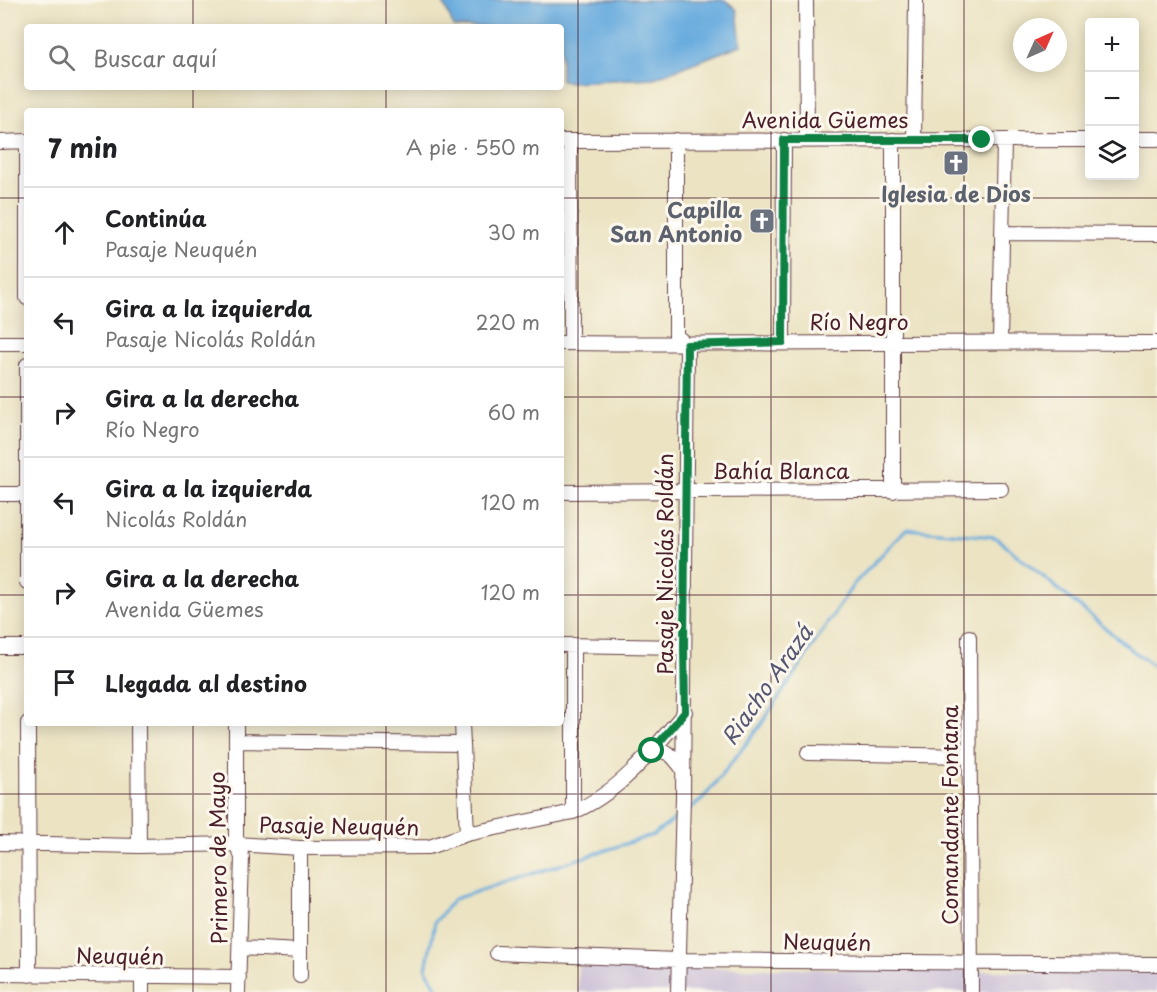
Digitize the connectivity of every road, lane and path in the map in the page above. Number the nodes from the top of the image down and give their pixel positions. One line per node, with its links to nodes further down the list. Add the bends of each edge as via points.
1 (806, 0): 7 (street)
2 (916, 0): 9 (street)
3 (1139, 139): 4 (street)
4 (1157, 139)
5 (676, 140): 6 (street, Avenida Güemes); 13 (street, Avenida Güemes); 24 (street, Pasaje Nicolás Roldán, via 676,336)
6 (784, 140): 7 (street, Avenida Güemes); 17 (street)
7 (807, 140): 8 (street, Avenida Güemes)
8 (893, 140): 9 (street, Avenida Güemes); 22 (street)
9 (914, 140): 10 (street, Avenida Güemes)
10 (1004, 140): 11 (street, Avenida Güemes); 15 (street)
11 (1085, 140)
12 (24, 141): 14 (street)
13 (566, 141): 21 (street)
14 (0, 142)
15 (1002, 233): 16 (street); 18 (street)
16 (1157, 234)
17 (783, 342): 22 (street, Río Negro); 24 (street, Río Negro)
18 (1000, 342): 22 (street, Río Negro); 23 (street, Río Negro)
19 (0, 343): 20 (street)
20 (24, 343)
21 (566, 343): 24 (street, Río Negro)
22 (893, 343): 27 (street)
23 (1157, 343)
24 (687, 345): 26 (street, Pasaje Nicolás Roldán)
25 (1001, 489): 27 (street, Bahía Blanca)
26 (685, 491): 27 (street, Bahía Blanca); 28 (street, Bahía Blanca); 35 (street, Pasaje Nicolás Roldán)
27 (893, 491)
28 (564, 492)
29 (0, 494): 30 (street)
30 (24, 494)
31 (969, 637): 45 (street, Comandante Fontana)
32 (567, 645): 35 (street); 47 (street)
33 (0, 647): 34 (street)
34 (24, 647)
35 (684, 647): 36 (street, Pasaje Nicolás Roldán)
36 (685, 712): 43 (street, Pasaje Neuquén); 46 (street, Pasaje Nicolás Roldán)
37 (28, 726): 49 (street)
38 (138, 726): 52 (street)
39 (236, 726): 41 (street, Primero de Mayo)
40 (462, 726): 42 (street)
41 (236, 741): 42 (street); 51 (street, Primero de Mayo)
42 (462, 744): 48 (street)
43 (652, 751): 46 (street, via 664,750); 47 (street, Pasaje Neuquén, via 606,793)
44 (808, 753): 45 (street)
45 (969, 756): 58 (street, Comandante Fontana)
46 (682, 768): 57 (street, Pasaje Nicolás Roldán)
47 (573, 812): 48 (street, Pasaje Neuquén)
48 (467, 834): 53 (street, Pasaje Neuquén, via 429,847)
49 (30, 842): 50 (street, Pasaje Neuquén); 52 (street, Pasaje Neuquén); 61 (street)
50 (0, 843)
51 (236, 844): 52 (street, Pasaje Neuquén); 53 (street, Pasaje Neuquén); 54 (street, Primero de Mayo, via 242,858)
52 (139, 846)
53 (300, 848): 55 (street)
54 (240, 948): 55 (street); 64 (street, Primero de Mayo)
55 (300, 951): 63 (street)
56 (497, 953): 57 (street, Neuquén)
57 (678, 960): 58 (street, Neuquén); 67 (street, Pasaje Nicolás Roldán)
58 (971, 963): 59 (street, Neuquén); 68 (street, Comandante Fontana)
59 (1157, 964)
60 (0, 974): 61 (street, Neuquén)
61 (28, 975): 62 (street, Neuquén)
62 (142, 976): 64 (street, Neuquén); 65 (street)
63 (300, 976)
64 (238, 977): 66 (street, Primero de Mayo)
65 (142, 992)
66 (238, 992)
67 (678, 992)
68 (971, 992)

